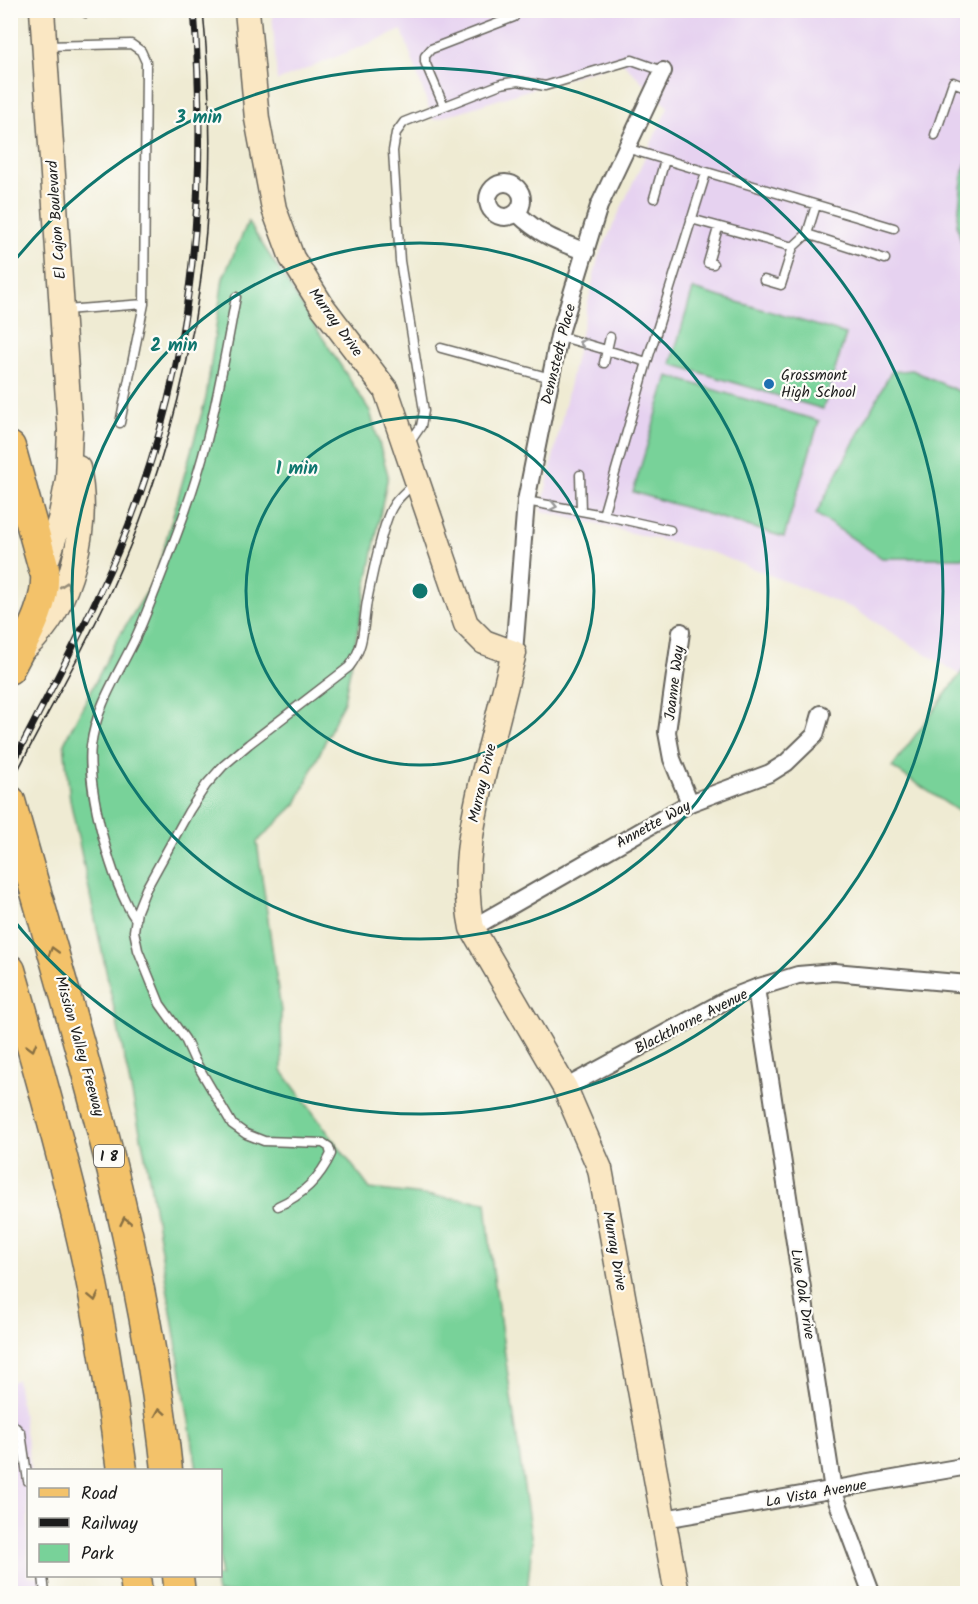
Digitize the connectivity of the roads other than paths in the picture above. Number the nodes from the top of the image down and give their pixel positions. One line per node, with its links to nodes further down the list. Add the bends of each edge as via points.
1 (42, 10): 4 (street, El Cajon Boulevard)
2 (247, 10): 37 (street, Murray Drive, via 257,119 274,209 292,258 322,306 386,390)
3 (514, 16): 7 (lane, via 431,49 425,56)
4 (44, 46): 25 (lane, via 130,44 141,51 146,62); 26 (street, El Cajon Boulevard)
5 (663, 71): 7 (lane, via 632,60 553,85 518,81 501,84); 9 (street, Dennstedt Place)
6 (968, 88): 8 (lane, via 953,82)
7 (444, 106): 37 (lane, via 404,122 396,133 393,151 400,261 424,411 421,426)
8 (935, 135)
9 (626, 148): 10 (lane); 20 (street, Dennstedt Place, via 599,206)
10 (665, 160): 11 (lane); 12 (lane)
11 (706, 172): 13 (lane); 15 (lane)
12 (654, 198)
13 (816, 205): 17 (lane); 18 (lane)
14 (517, 213): 20 (street, via 545,236)
15 (691, 219): 16 (lane); 31 (lane)
16 (718, 228): 19 (lane); 22 (lane, via 708,263)
17 (894, 228)
18 (807, 234): 19 (lane); 21 (lane)
19 (793, 247): 23 (lane, via 781,285)
20 (586, 252): 27 (street, Dennstedt Place)
21 (885, 259)
22 (713, 264)
23 (764, 280)
24 (236, 297): 51 (lane, via 193,490 143,619 100,710 91,749 99,824 119,887)
25 (144, 304): 26 (lane); 34 (lane)
26 (62, 310): 35 (street, El Cajon Boulevard)
27 (559, 336): 30 (lane, one-way to 27); 33 (street, Dennstedt Place)
28 (610, 337): 30 (lane)
29 (441, 348): 33 (lane)
30 (607, 350): 31 (lane); 32 (lane)
31 (647, 362): 42 (lane)
32 (604, 363)
33 (550, 378): 40 (street, Dennstedt Place)
34 (120, 423)
35 (70, 430): 44 (street, El Cajon Boulevard, via 68,478); 47 (street, El Cajon Boulevard, one-way to 35, via 58,608 76,552 81,486)
36 (10, 447): 44 (highway)
37 (406, 447): 39 (street, Murray Drive)
38 (579, 475): 41 (lane)
39 (417, 480): 46 (street, Murray Drive, via 466,624 484,642); 51 (lane, via 392,507 383,532 362,643 355,659 249,744 206,785 153,874)
40 (526, 501): 41 (lane, one-way to 41); 46 (street, Dennstedt Place)
41 (581, 511): 42 (lane)
42 (603, 515): 43 (lane)
43 (670, 530)
44 (44, 569): 47 (main road, El Cajon Boulevard, via 44,599)
45 (681, 632): 50 (street, Joanne Way, via 668,732 672,759)
46 (514, 653): 52 (street, Murray Drive, via 473,818 468,870)
47 (15, 661)
48 (821, 714): 50 (street, Annette Way, via 815,735 786,763 770,773)
49 (10, 801): 61 (highway, Mission Valley Freeway / I 8, one-way to 49, via 142,1299 122,1208)
50 (690, 803): 52 (street, Annette Way)
51 (136, 920): 57 (lane, via 138,950 160,1004 232,1124 264,1141 322,1143 329,1147 331,1154 319,1175 294,1199)
52 (472, 928): 56 (street, Murray Drive)
53 (10, 970): 60 (highway, one-way to 60, via 82,1240)
54 (968, 984): 55 (street, Blackthorne Avenue, via 834,972 798,975)
55 (756, 988): 56 (street, Blackthorne Avenue, via 730,998); 63 (street, Live Oak Drive)
56 (565, 1088): 64 (street, Murray Drive, via 600,1169)
57 (278, 1206)
58 (10, 1422): 62 (lane, via 21,1433)
59 (968, 1466): 63 (street, La Vista Avenue)
60 (122, 1469)
61 (167, 1469)
62 (27, 1474)
63 (833, 1490): 64 (street, La Vista Avenue); 72 (street, Live Oak Drive)
64 (664, 1519): 71 (street, Murray Drive)
65 (43, 1577): 68 (lane)
66 (135, 1577): 69 (highway)
67 (178, 1577): 70 (highway)
68 (45, 1593)
69 (137, 1593)
70 (180, 1593)
71 (677, 1593)
72 (872, 1593)

